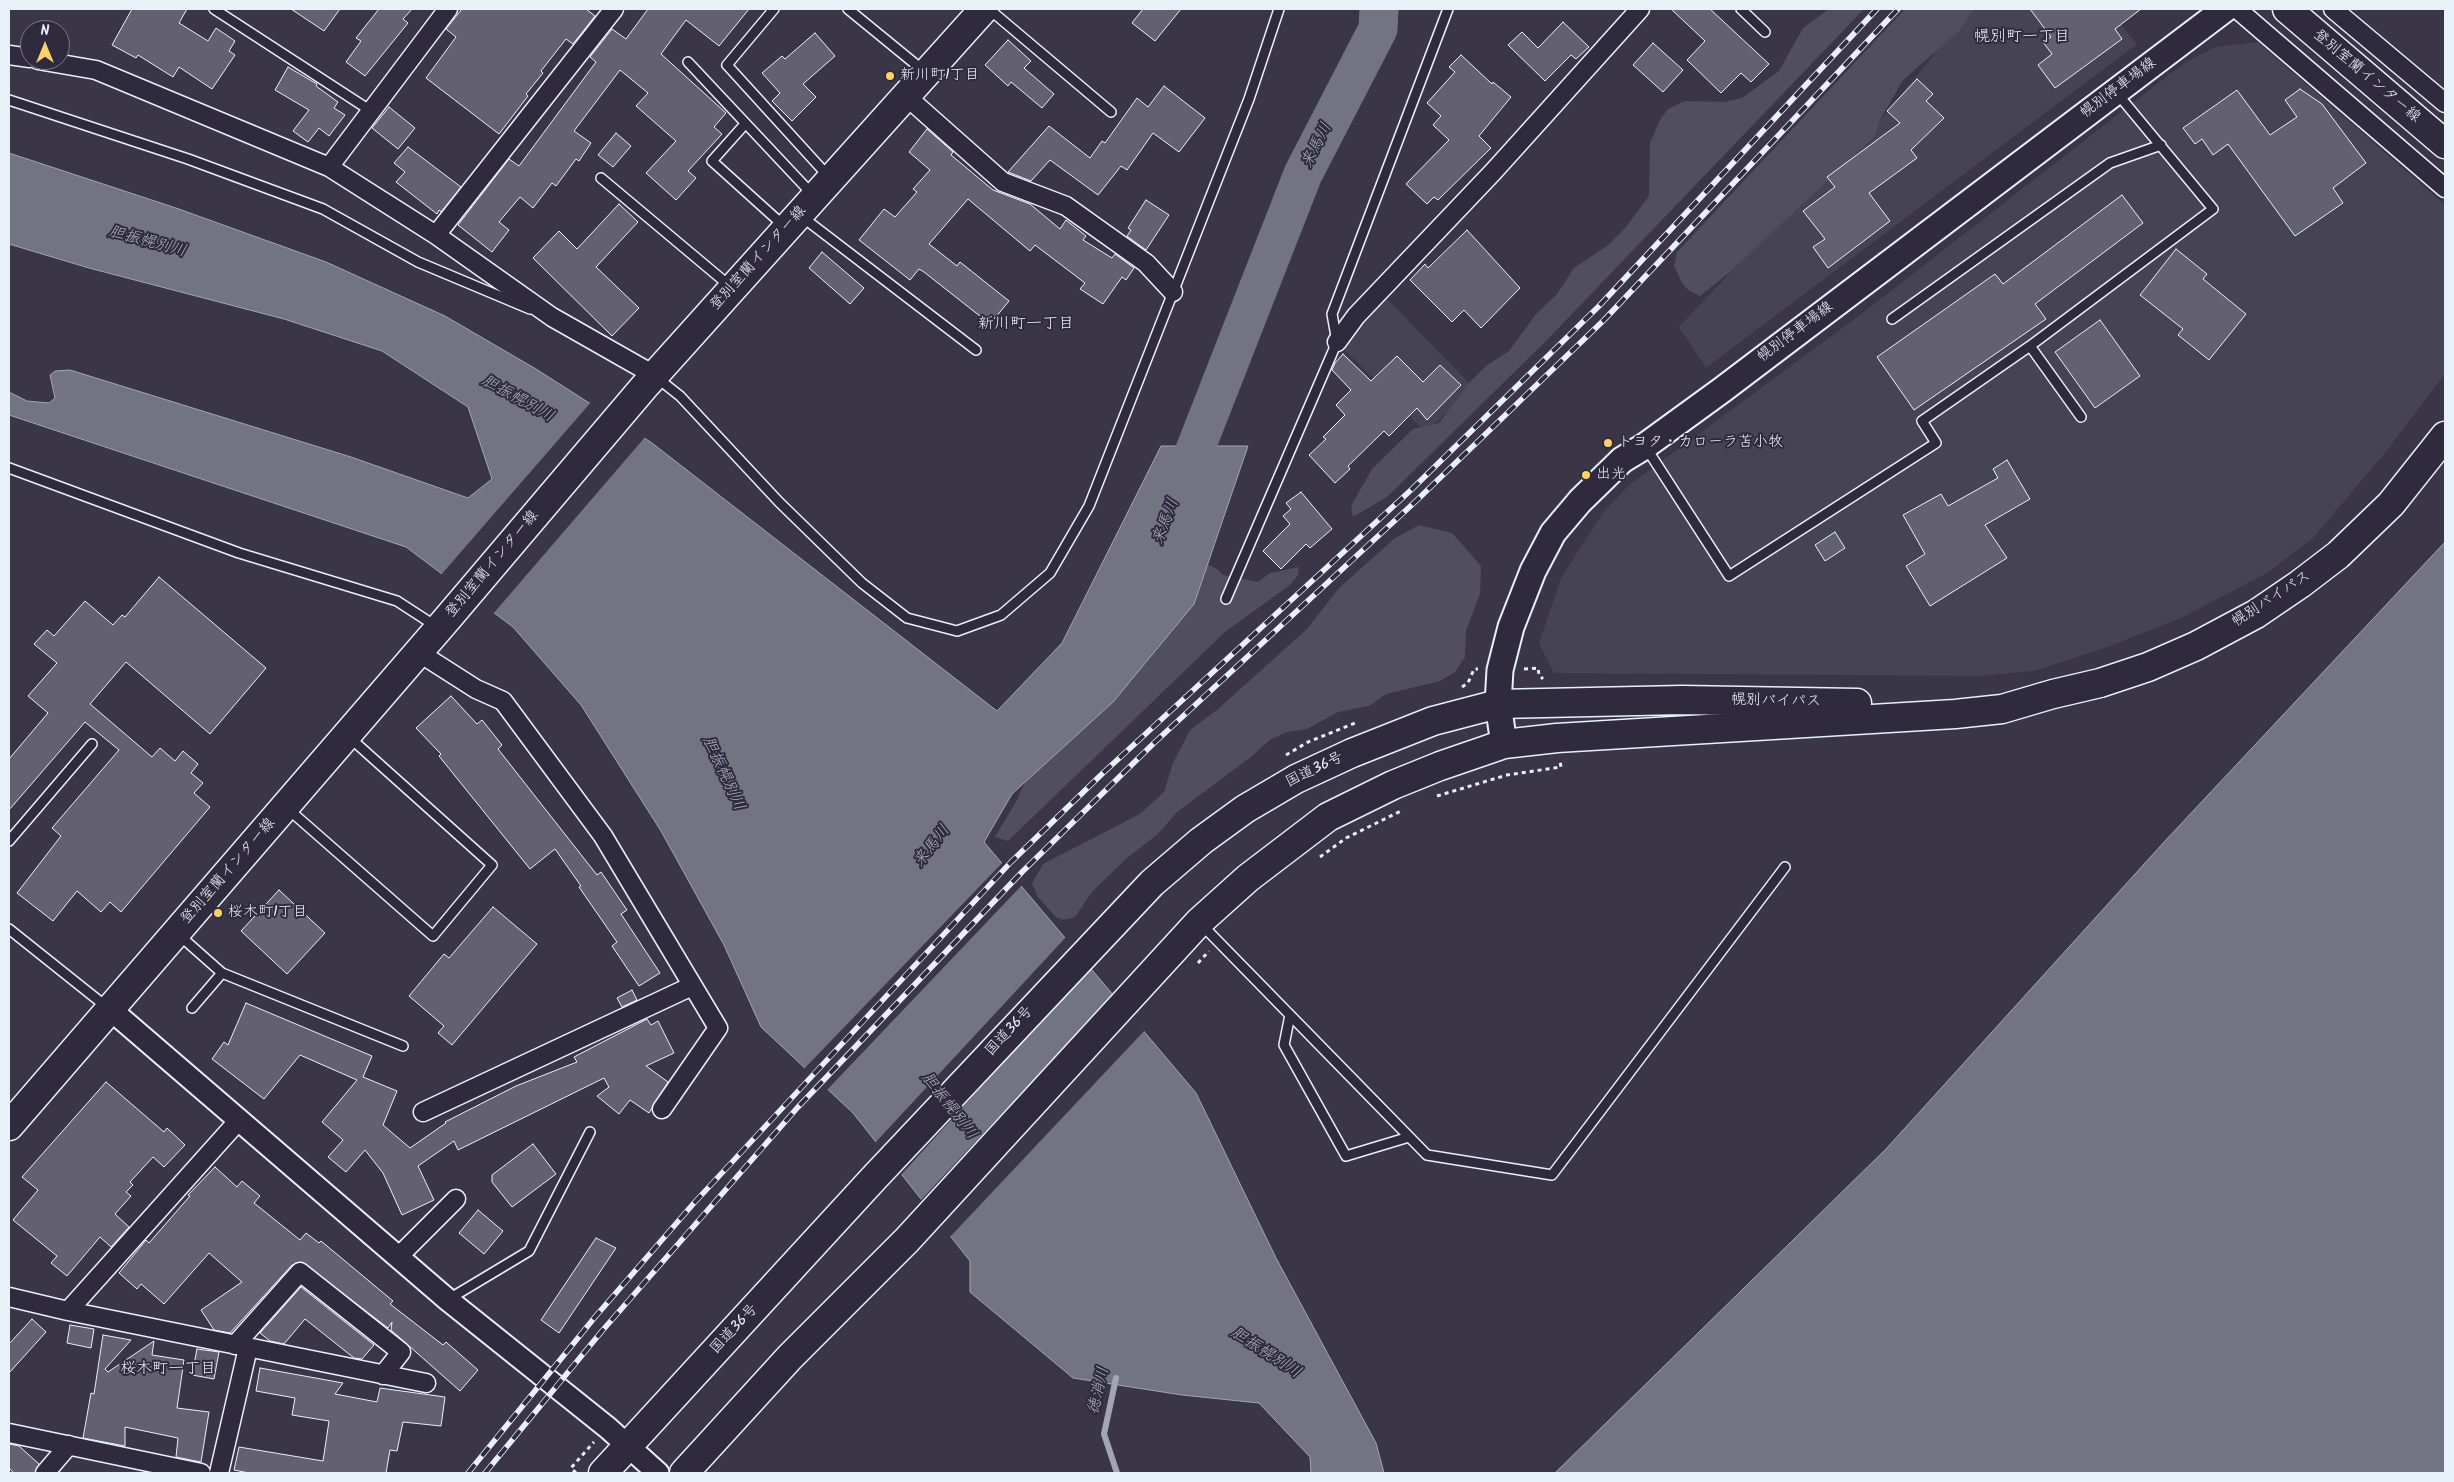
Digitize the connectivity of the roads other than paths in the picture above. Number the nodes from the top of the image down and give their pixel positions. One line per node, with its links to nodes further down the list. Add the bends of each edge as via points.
1 (214, 9): 24 (lane)
2 (448, 9): 24 (street)
3 (614, 9): 33 (street)
4 (774, 9): 32 (lane, via 727,65)
5 (848, 9): 19 (lane)
6 (984, 9): 19 (main road, 登別室蘭インター線)
7 (989, 9): 25 (lane)
8 (1279, 9): 35 (lane, via 1249,99)
9 (1448, 9): 38 (lane, via 1332,314)
10 (1640, 9): 38 (street, via 1493,172 1356,316)
11 (1741, 9): 16 (lane)
12 (2225, 9): 20 (main road, 幌別停車場線)
13 (2237, 9): 31 (street)
14 (2287, 9): 27 (main road, 登別室蘭インター線)
15 (2333, 9): 23 (street)
16 (1765, 32)
17 (688, 62): 26 (lane)
18 (70, 66): 29 (street, via 96,70)
19 (926, 73): 21 (main road, 登別室蘭インター線)
20 (2116, 91): 28 (lane); 44 (main road, 幌別停車場線)
21 (906, 96): 32 (main road, 登別室蘭インター線); 35 (street, via 1002,182 1066,206 1146,263)
22 (9, 100): 36 (lane, via 188,159 324,209 418,262)
23 (2445, 104)
24 (371, 112): 29 (street)
25 (1111, 112)
26 (745, 124): 32 (lane); 32 (lane, via 712,162)
27 (2445, 144)
28 (2161, 145): 37 (lane, via 2110,163); 39 (lane, via 2213,209)
29 (328, 167): 33 (street)
30 (601, 178): 34 (lane)
31 (2445, 188)
32 (808, 205): 34 (main road, 登別室蘭インター線); 40 (lane)
33 (436, 235): 36 (street)
34 (733, 288): 41 (main road, 登別室蘭インター線)
35 (1173, 292): 41 (lane, via 1089,506 1050,573 1001,615 957,632 907,618 862,583 779,502 680,396)
36 (552, 317): 41 (street)
37 (1892, 319)
38 (1337, 342): 46 (lane)
39 (2030, 346): 42 (lane); 44 (lane, via 1922,422 1936,443 1729,576)
40 (976, 350)
41 (649, 381): 47 (main road, 登別室蘭インター線)
42 (2081, 417)
43 (2445, 436): 49 (main road, 幌別バイパス, via 2391,504 2338,555 2256,614 2148,667)
44 (1645, 446): 50 (main road, 幌別停車場線, via 1622,460 1553,533 1533,571 1511,627 1500,670)
45 (9, 468): 47 (lane, via 239,553 397,600)
46 (1226, 600)
47 (443, 624): 48 (main road, 登別室蘭インター線)
48 (418, 652): 51 (main road, 登別室蘭インター線); 61 (street, via 476,689 503,701 602,836)
49 (2053, 694): 50 (main road, 幌別バイパス, via 1841,703 1682,700); 53 (main road, 幌別バイパス, via 2002,709 1956,714)
50 (1498, 704): 53 (main road, 幌別停車場線); 82 (main road, 国道36号, via 1433,721 1296,778 1201,841 1152,883 1086,952)
51 (347, 735): 54 (main road, 登別室蘭インター線); 54 (lane, via 492,865 433,936)
52 (92, 744): 55 (lane)
53 (1504, 744): 57 (main road, via 1393,785 1328,817 1248,878)
54 (285, 807): 59 (main road, 登別室蘭インター線)
55 (9, 841)
56 (1785, 867): 71 (lane, via 1552,1175 1427,1155)
57 (1199, 922): 64 (lane); 88 (main road, via 907,1240 790,1357)
58 (9, 929): 63 (lane)
59 (176, 933): 60 (lane); 63 (main road, 登別室蘭インター線)
60 (222, 973): 62 (lane); 65 (lane)
61 (692, 986): 66 (street, via 718,1028); 67 (street)
62 (192, 1008)
63 (110, 1009): 68 (street); 69 (main road, 登別室蘭インター線)
64 (1290, 1016): 71 (lane); 71 (lane, via 1284,1045 1346,1156)
65 (404, 1046)
66 (662, 1109)
67 (423, 1112)
68 (240, 1119): 73 (street); 76 (street)
69 (9, 1126)
70 (590, 1132): 75 (lane, via 529,1251)
71 (1409, 1137)
72 (456, 1199): 73 (street)
73 (399, 1256): 75 (street)
74 (9, 1298): 76 (street)
75 (448, 1300): 82 (street)
76 (68, 1311): 77 (street)
77 (241, 1347): 78 (street); 78 (street, via 300,1272 401,1352); 85 (street)
78 (384, 1375): 79 (street)
79 (426, 1383)
80 (9, 1433): 81 (street)
81 (69, 1445): 83 (street); 84 (street)
82 (628, 1446): 86 (main road, 国道36号); 87 (street)
83 (45, 1473)
84 (201, 1473)
85 (219, 1473)
86 (603, 1473)
87 (658, 1473)
88 (684, 1473)

